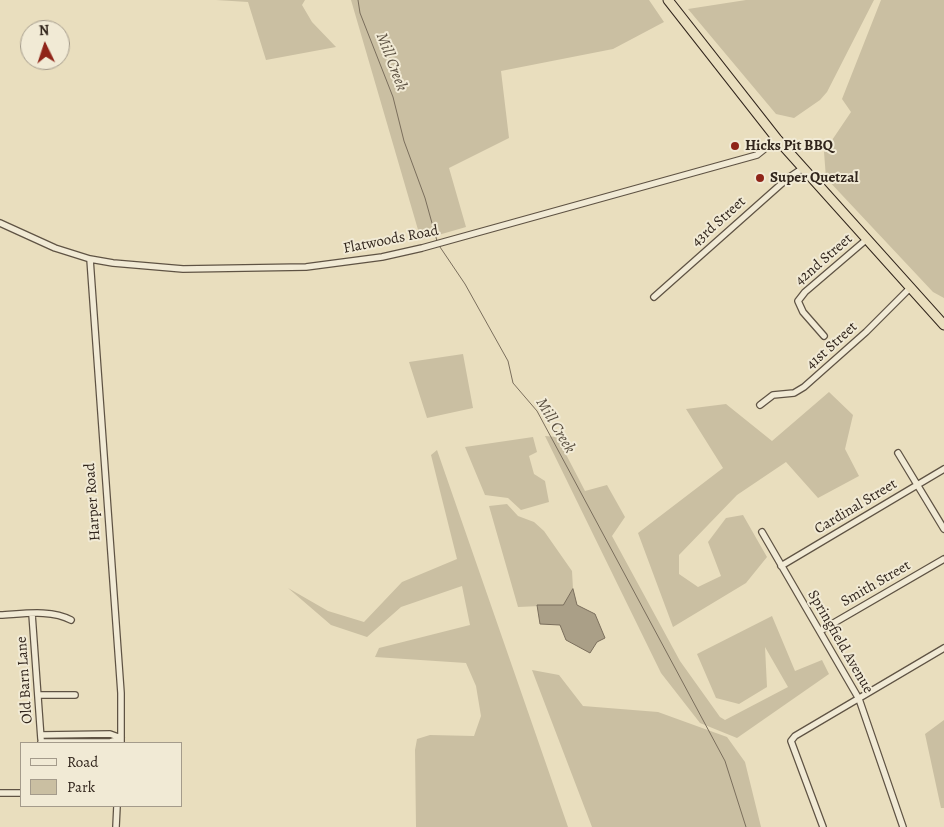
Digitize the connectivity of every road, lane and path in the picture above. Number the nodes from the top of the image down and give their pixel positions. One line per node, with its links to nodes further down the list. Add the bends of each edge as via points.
1 (668, 0): 2 (highway)
2 (777, 139): 3 (highway); 6 (street, Flatwoods Road, via 756,155 422,248 347,262 272,269 148,267)
3 (803, 168): 5 (highway); 8 (street, 43rd Street)
4 (0, 222): 6 (street, Flatwoods Road, via 55,248)
5 (868, 239): 7 (highway); 10 (street, 42nd Street, via 798,301 803,312)
6 (90, 259): 29 (street, Harper Road, via 121,693)
7 (910, 288): 9 (highway); 11 (street, 41st Street, via 804,387 794,393 773,396)
8 (654, 297)
9 (944, 325)
10 (824, 336)
11 (760, 405)
12 (898, 453): 14 (street)
13 (944, 469): 14 (street, Cardinal Street)
14 (917, 485): 15 (street); 18 (street, Cardinal Street)
15 (944, 529)
16 (762, 532): 18 (street, Springfield Avenue)
17 (944, 559): 22 (street, Smith Street)
18 (781, 566): 22 (street, Springfield Avenue)
19 (32, 614): 20 (street); 21 (street, via 62,615); 25 (street, Old Barn Lane)
20 (0, 615)
21 (71, 620)
22 (820, 631): 26 (street, Springfield Avenue)
23 (944, 648): 26 (street)
24 (75, 694): 25 (street)
25 (38, 695): 28 (street, Old Barn Lane)
26 (859, 699): 35 (street, via 791,741); 36 (street, Springfield Avenue)
27 (82, 735): 28 (street); 29 (street, via 110,734); 30 (street)
28 (41, 740): 30 (street)
29 (121, 741): 30 (street)
30 (82, 742)
31 (0, 793): 32 (street)
32 (20, 793)
33 (117, 807): 34 (street)
34 (116, 827)
35 (823, 827)
36 (903, 827)

